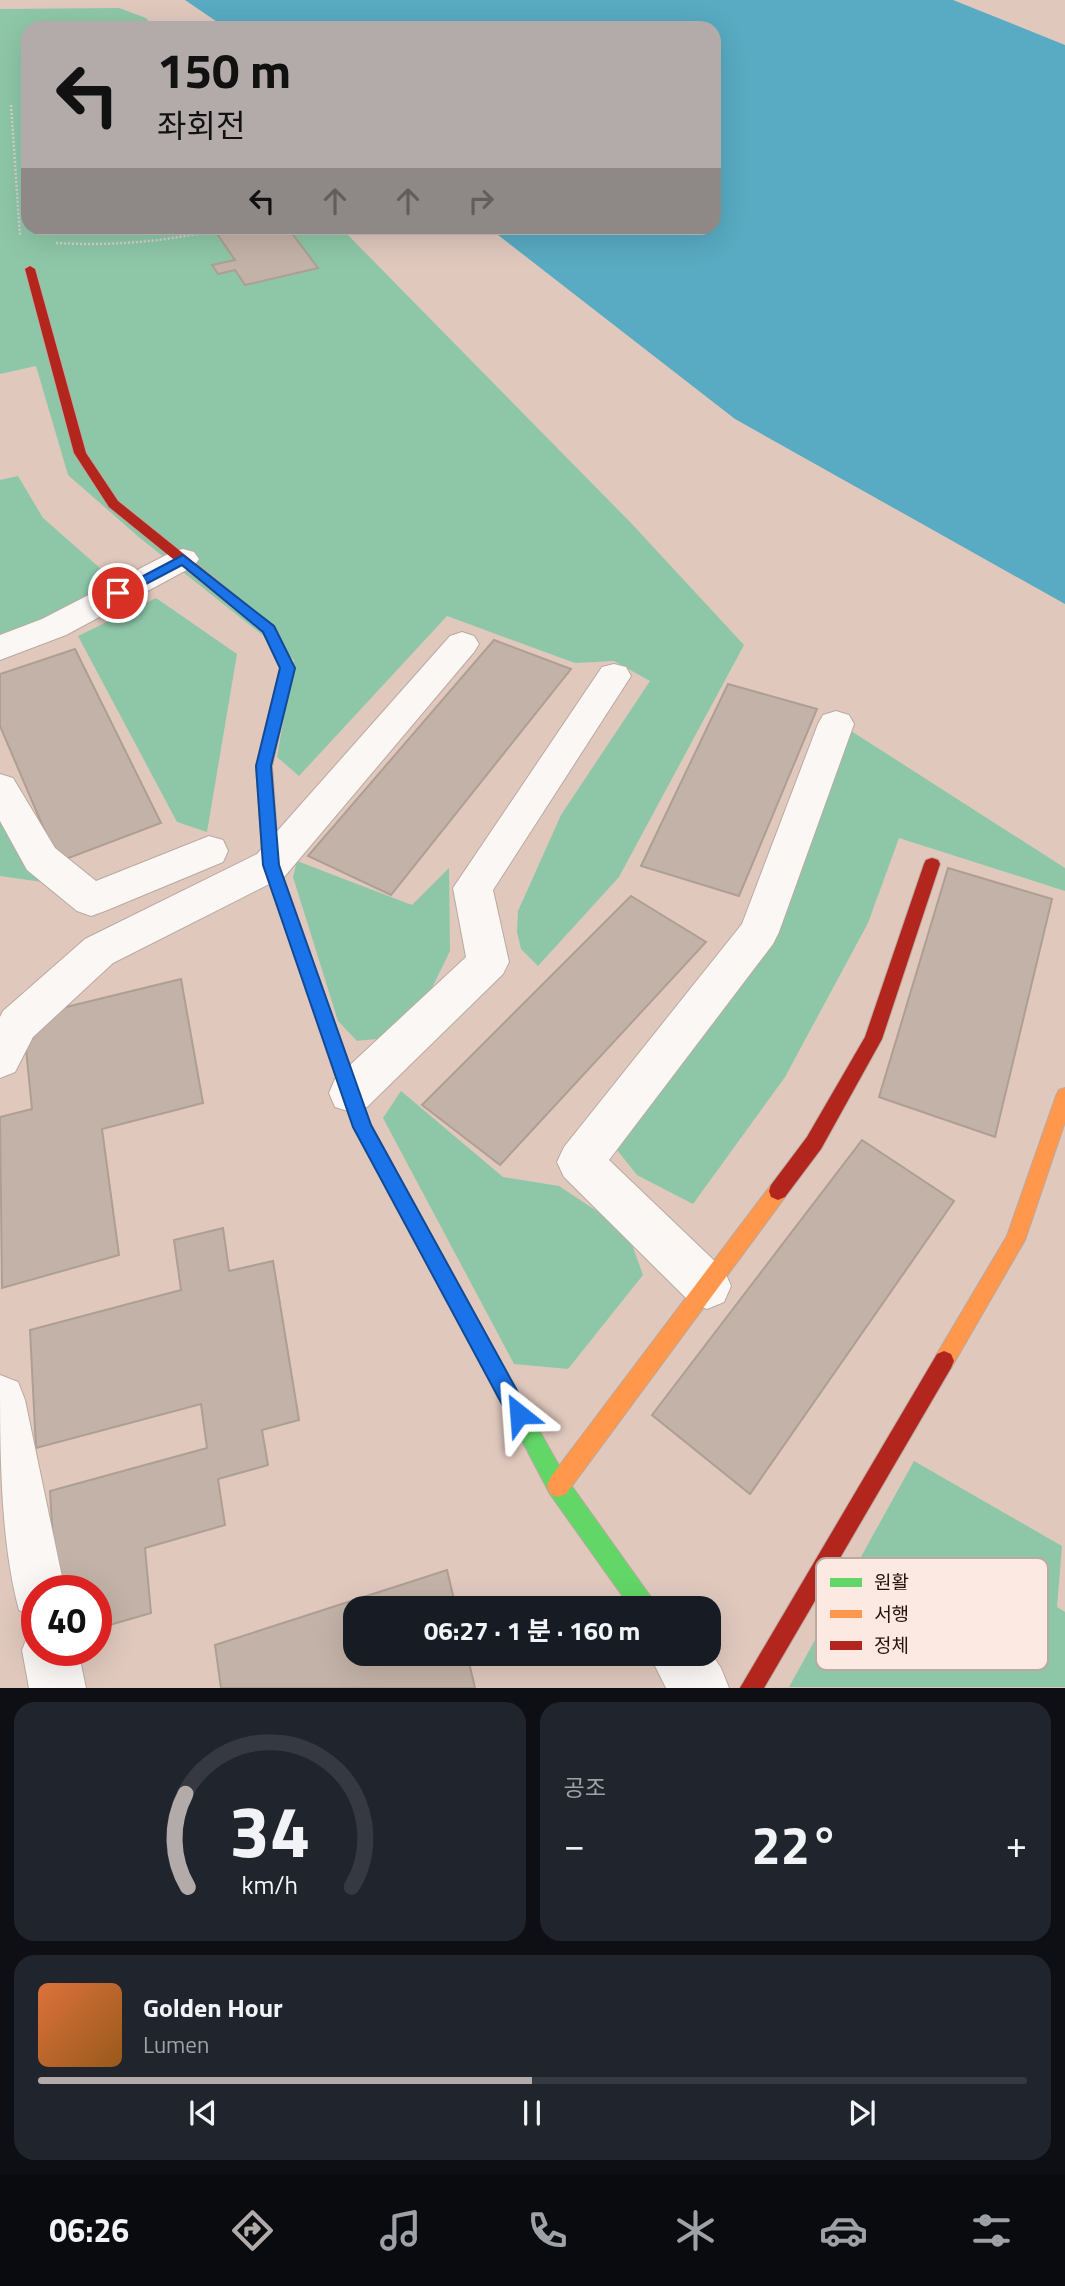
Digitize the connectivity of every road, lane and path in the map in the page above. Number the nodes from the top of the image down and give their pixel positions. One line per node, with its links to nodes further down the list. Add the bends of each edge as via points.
1 (11, 105): 3 (path)
2 (192, 235): 3 (path, via 108,246 57,243)
3 (21, 248): 4 (path)
4 (30, 270): 5 (street, via 80,453 113,504)
5 (183, 559): 7 (street, via 54,627); 13 (street, via 269,629 287,668 264,766)
6 (463, 644): 13 (street)
7 (0, 648)
8 (614, 676): 15 (street, via 473,888 488,962)
9 (836, 724): 17 (street, via 759,932 580,1162)
10 (0, 788): 11 (street, via 41,859 91,900)
11 (209, 851)
12 (932, 864): 17 (street, via 873,1039 814,1143)
13 (271, 865): 14 (street, via 99,951 18,1024); 15 (street)
14 (0, 1059)
15 (351, 1093): 19 (street, via 363,1127)
16 (1065, 1096): 20 (street, via 1015,1240)
17 (706, 1286): 19 (street)
18 (0, 1400): 21 (street)
19 (558, 1486): 23 (street)
20 (828, 1558)
21 (35, 1575)
22 (816, 1578): 28 (street)
23 (636, 1596)
24 (53, 1666): 26 (street)
25 (685, 1666): 27 (street)
26 (58, 1688)
27 (701, 1688)
28 (751, 1688)

